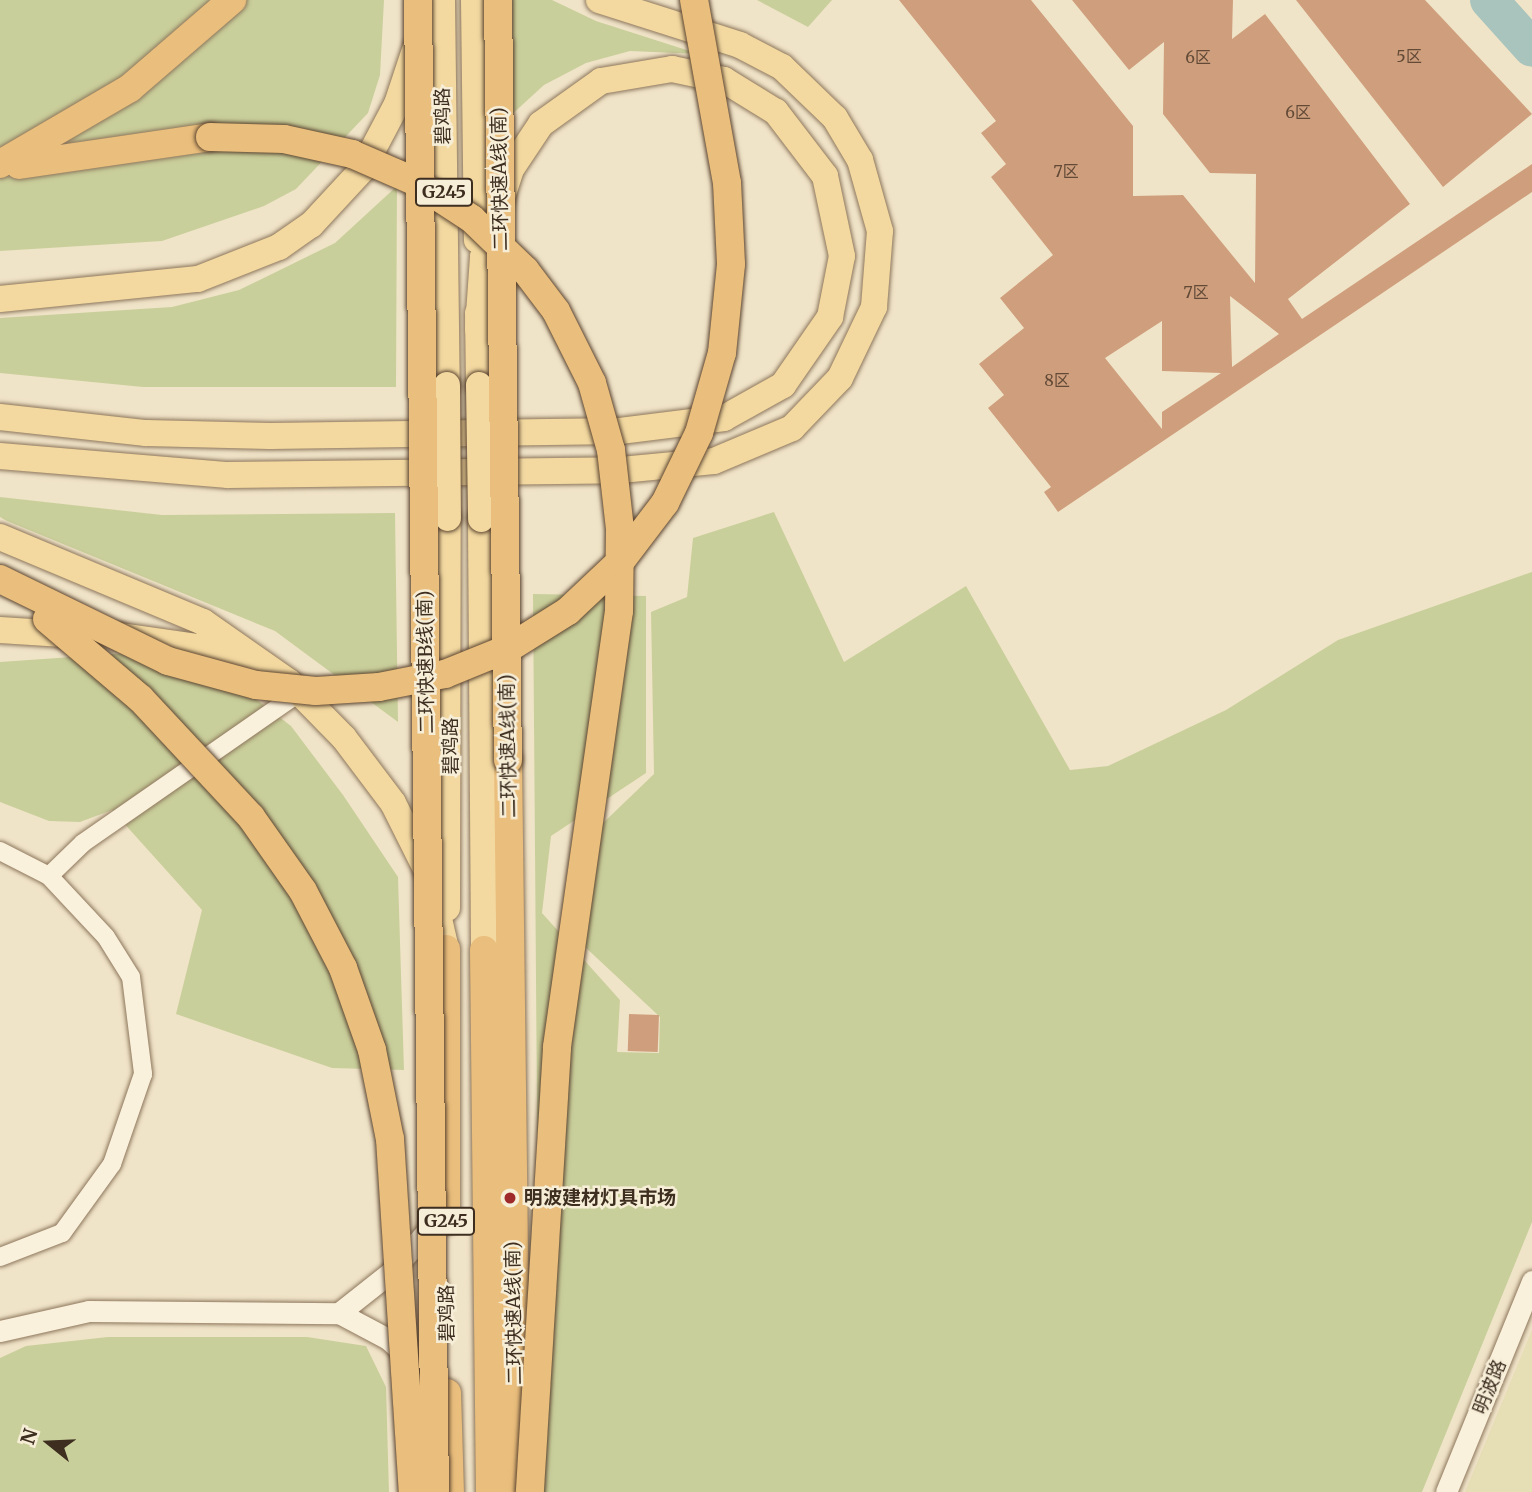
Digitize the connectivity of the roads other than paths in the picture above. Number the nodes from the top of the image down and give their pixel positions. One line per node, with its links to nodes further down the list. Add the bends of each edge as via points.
1 (232, 0): 9 (highway, via 130,88)
2 (418, 0): 30 (highway, 二环快速B线(南), bridge)
3 (426, 0): 11 (main road, via 410,67 382,138 339,199 311,225 266,253 198,279)
4 (442, 0): 21 (main road, 碧鸡路 / G245, bridge, via 448,518)
5 (474, 0): 12 (main road, 碧鸡路 / G245)
6 (498, 0): 33 (highway, 二环快速A线(南), bridge)
7 (599, 0): 14 (main road, via 740,45 782,67 835,118 860,160 880,231 874,307 840,378 792,428 714,461 621,470 228,475)
8 (694, 0): 16 (highway, bridge, via 727,183 731,264 722,353 699,433 665,503 620,562 568,611 509,648 445,674 379,687 316,691 246,683 168,661)
9 (0, 164)
10 (0, 169): 34 (highway, bridge, via 210,137 284,139 352,154 414,181 491,235 548,300 592,383 617,489 619,611 557,1048)
11 (0, 299)
12 (478, 329): 13 (main road, via 485,246 512,169 541,124 601,81 672,69 724,80 776,112 825,176 842,256 830,317 783,385 723,418 620,431 256,436 146,433); 22 (main road, 碧鸡路 / G245, bridge)
13 (0, 417)
14 (0, 456)
15 (0, 537): 18 (main road, via 202,622)
16 (0, 581): 29 (highway, bridge, via 124,683 224,786 287,866 343,968 372,1051 390,1139)
17 (0, 630): 18 (main road, via 174,642 232,656)
18 (295, 687): 20 (street, via 83,843); 21 (main road, via 361,759 407,827 437,900)
19 (0, 851): 20 (street)
20 (49, 876): 24 (street, via 80,904 131,977 144,1074 112,1164 62,1233)
21 (446, 949): 23 (highway, 碧鸡路 / G245)
22 (484, 950): 32 (highway, 碧鸡路 / G245)
23 (446, 1211): 26 (street, via 391,1272); 28 (highway, 碧鸡路 / G245)
24 (0, 1257)
25 (1532, 1281): 35 (street, 明波路)
26 (339, 1313): 27 (street, via 89,1311); 28 (street, via 388,1339)
27 (0, 1331)
28 (447, 1395): 31 (highway, 碧鸡路 / G245)
29 (413, 1492)
30 (435, 1492)
31 (450, 1492)
32 (490, 1492)
33 (517, 1492)
34 (530, 1492)
35 (1446, 1492)

